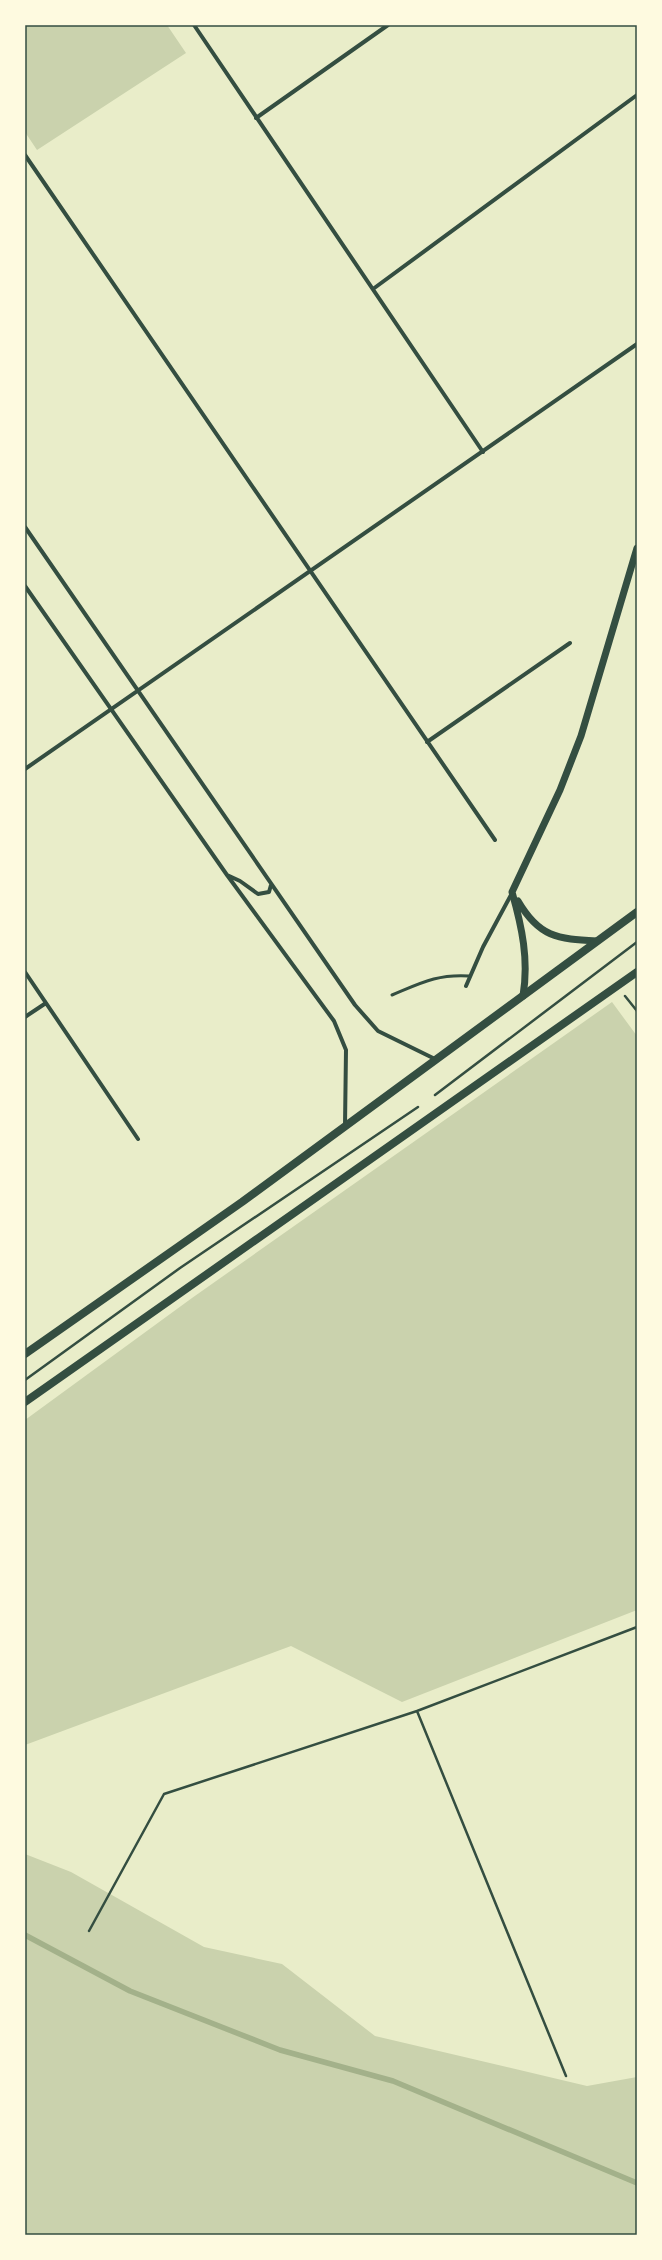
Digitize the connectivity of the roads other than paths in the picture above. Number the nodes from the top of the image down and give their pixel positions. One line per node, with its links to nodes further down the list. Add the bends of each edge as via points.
1 (194, 25): 4 (street)
2 (388, 25): 4 (street)
3 (637, 95): 6 (street)
4 (256, 118): 6 (street)
5 (25, 155): 11 (street)
6 (372, 289): 8 (street)
7 (637, 344): 8 (street)
8 (483, 452): 11 (street)
9 (25, 527): 14 (street)
10 (637, 548): 21 (street, via 581,736 560,790)
11 (311, 571): 14 (street); 16 (street)
12 (25, 586): 15 (street)
13 (570, 643): 16 (street)
14 (138, 691): 15 (street); 20 (street)
15 (111, 709): 17 (street); 19 (street)
16 (427, 742): 18 (street)
17 (25, 769)
18 (495, 840)
19 (227, 875): 20 (street, via 258,894 269,892); 33 (street, via 334,1021 346,1050)
20 (271, 885): 32 (street, via 355,1004 378,1031)
21 (512, 892): 23 (street, via 526,916 538,928 553,937); 26 (street); 29 (street, via 526,961)
22 (637, 912): 23 (main road)
23 (597, 941): 29 (main road)
24 (25, 972): 30 (street)
25 (637, 972): 36 (main road)
26 (469, 976): 27 (street); 28 (lane, via 436,977)
27 (466, 986)
28 (392, 995)
29 (523, 996): 32 (main road)
30 (46, 1003): 31 (street); 34 (street)
31 (25, 1017)
32 (435, 1059): 33 (main road)
33 (345, 1125): 35 (main road, via 242,1202)
34 (138, 1139)
35 (25, 1354)
36 (25, 1402)

